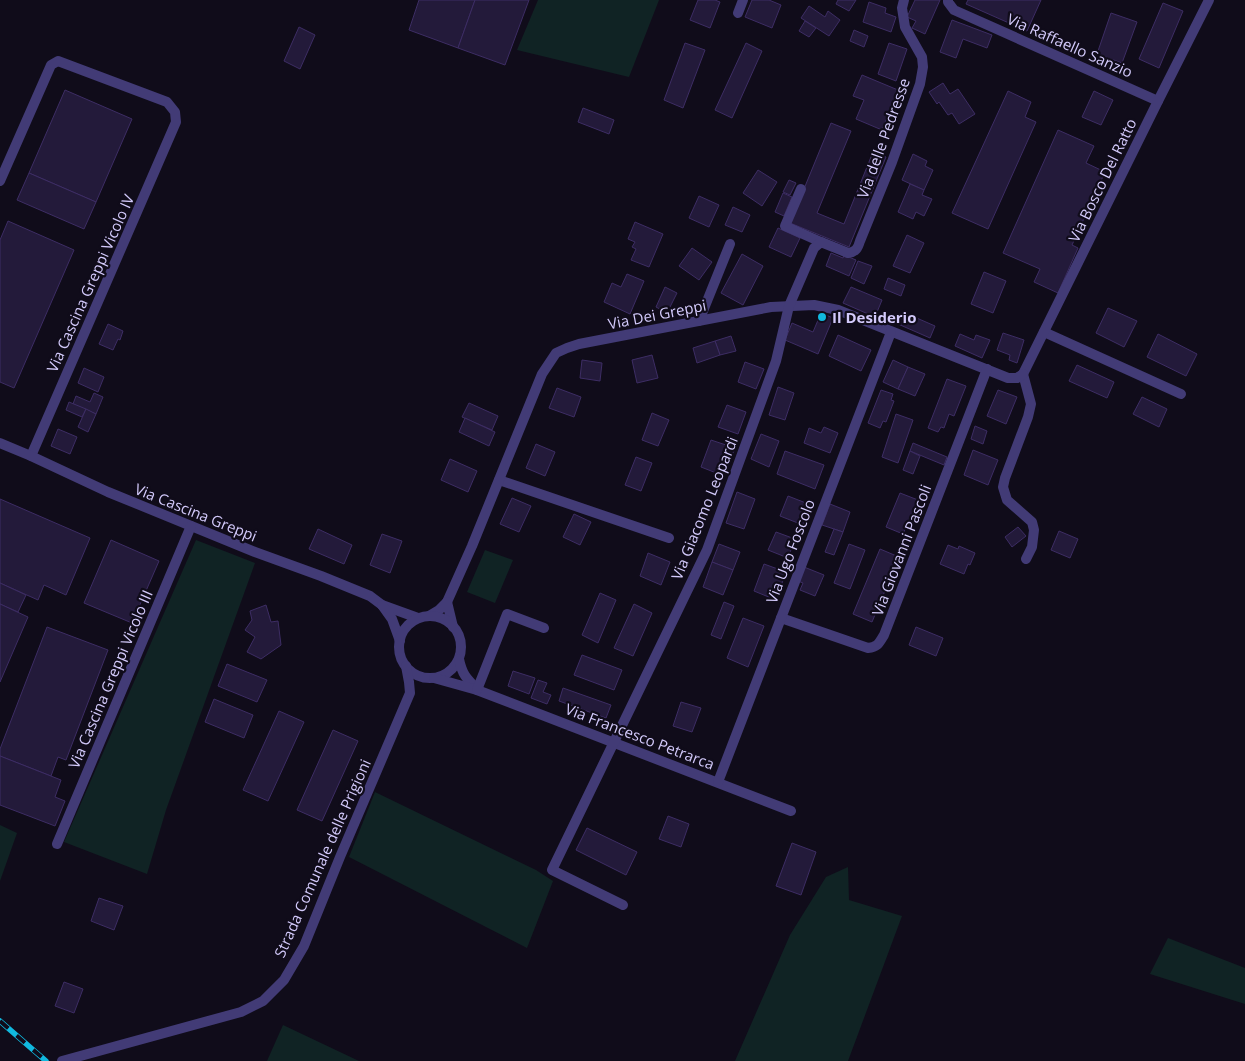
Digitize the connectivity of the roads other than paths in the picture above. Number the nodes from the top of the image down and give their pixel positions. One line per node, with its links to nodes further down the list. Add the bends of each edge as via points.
1 (743, 0): 5 (street)
2 (904, 0): 9 (street, Via delle Pedresse, via 905,27 922,57 920,84 857,249 848,253)
3 (948, 0): 6 (street, Via Raffaello Sanzio, via 954,10)
4 (1209, 0): 6 (street, Via Bosco Del Ratto)
5 (738, 13)
6 (1158, 100): 14 (street, Via Bosco Del Ratto)
7 (0, 181): 19 (street, Via Cascina Greppi Vicolo IV, via 51,65 58,61 167,102 175,112 176,122)
8 (801, 188): 9 (street, Via delle Pedresse, via 785,226)
9 (821, 242): 11 (street, via 814,248)
10 (730, 244): 12 (street)
11 (790, 306): 12 (street, Via Dei Greppi); 13 (street, Via Dei Greppi, via 823,306); 37 (street, Via Giacomo Leopardi, via 776,361 706,550)
12 (699, 321): 20 (street, Via Dei Greppi, via 579,344 556,353 542,374)
13 (891, 332): 15 (street, Via Dei Greppi); 28 (street, Via Ugo Foscolo)
14 (1044, 332): 16 (street, Via Bosco Del Ratto); 17 (street)
15 (987, 370): 16 (street, Via Dei Greppi, via 1008,378); 28 (street, Via Giovanni Pascoli, via 880,642 868,648)
16 (1023, 374): 23 (street, via 1031,404 1003,487 1007,500 1032,522 1032,547)
17 (1181, 394)
18 (0, 444): 19 (street, Via Cascina Greppi)
19 (31, 456): 21 (street, Via Cascina Greppi)
20 (499, 480): 22 (street); 24 (street, Via Dei Greppi)
21 (191, 526): 25 (street, Via Cascina Greppi, via 370,596); 40 (street, Via Cascina Greppi Vicolo III)
22 (669, 538)
23 (1026, 559)
24 (446, 602): 26 (street); 29 (street)
25 (382, 605): 27 (street, Via Cascina Greppi); 31 (street, via 392,619)
26 (429, 616): 27 (street); 29 (street)
27 (418, 618): 31 (street, via 403,631)
28 (781, 618): 38 (street, Via Ugo Foscolo)
29 (453, 627): 32 (street, via 461,643)
30 (544, 628): 35 (street, via 507,614)
31 (400, 641): 33 (street, via 399,648)
32 (459, 658): 34 (street, via 445,675); 35 (street, via 465,678)
33 (406, 666): 34 (street, via 414,674); 36 (street)
34 (433, 678): 35 (street, Via Francesco Petrarca); 36 (street)
35 (477, 690): 37 (street, Via Francesco Petrarca)
36 (410, 693): 42 (street, Strada Comunale delle Prigioni, via 304,946 284,980 263,1000 240,1012)
37 (614, 741): 38 (street, Via Francesco Petrarca); 41 (street, Via Giacomo Leopardi, via 552,870)
38 (718, 782): 39 (street, Via Francesco Petrarca)
39 (791, 810)
40 (57, 844)
41 (623, 905)
42 (62, 1061)

